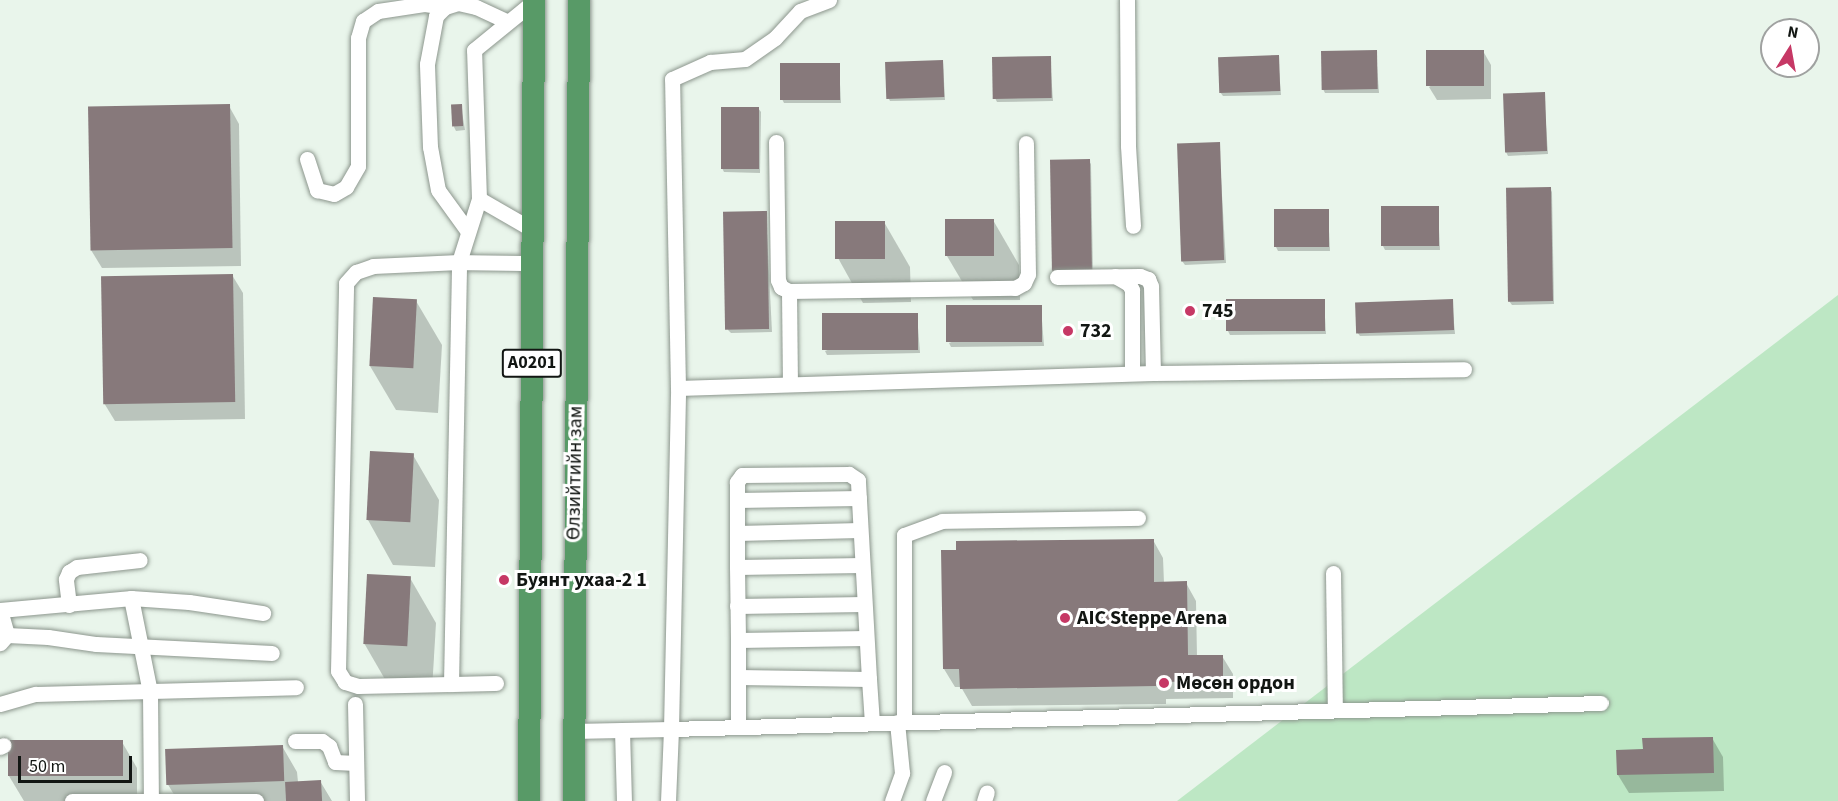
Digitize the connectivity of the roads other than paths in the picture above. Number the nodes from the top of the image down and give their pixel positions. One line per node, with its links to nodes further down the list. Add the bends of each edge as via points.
1 (579, 0): 58 (highway, Өлзийтийн зам / A0201)
2 (829, 0): 23 (street, via 800,11 775,38 745,59 710,62 672,79)
3 (1127, 0): 11 (street)
4 (534, 1): 6 (street); 13 (highway, A0201)
5 (454, 3): 6 (street, via 476,7); 9 (street, via 378,10 363,21 358,38 358,166 354,177 334,194 316,190); 12 (street, via 436,16 427,64 430,147 438,190)
6 (508, 22): 10 (street, via 474,50)
7 (776, 142): 18 (street, via 778,280)
8 (1026, 143): 18 (street, via 1028,274 1024,284 1015,288)
9 (308, 159)
10 (478, 199): 12 (street); 13 (street)
11 (1133, 226)
12 (467, 230): 14 (street)
13 (533, 230): 15 (highway, A0201)
14 (459, 262): 15 (street); 47 (street); 47 (street, via 373,266 356,272 346,283 340,494 338,671 345,682 358,686)
15 (533, 263): 67 (highway, A0201)
16 (1115, 276): 17 (street); 20 (street, via 1132,290); 21 (street, via 1140,276 1148,279 1151,286)
17 (1057, 277)
18 (789, 291): 22 (street)
19 (1464, 369): 21 (street)
20 (1132, 373): 21 (street); 22 (street)
21 (1153, 373)
22 (790, 384): 23 (street)
23 (678, 388): 57 (street)
24 (859, 498): 25 (street); 25 (street, via 858,480 849,474 742,475 736,482); 27 (street)
25 (737, 500): 28 (street)
26 (1138, 518): 54 (street, via 942,521 904,535)
27 (860, 530): 28 (street); 30 (street)
28 (737, 533): 31 (street)
29 (140, 560): 35 (street, via 77,567 69,572)
30 (862, 566): 31 (street); 34 (street)
31 (737, 567): 36 (street)
32 (1333, 573): 53 (street)
33 (131, 598): 35 (street); 38 (street); 42 (street)
34 (864, 604): 36 (street); 39 (street)
35 (69, 605): 37 (street)
36 (737, 606): 41 (street)
37 (0, 610): 40 (street)
38 (263, 613)
39 (866, 638): 41 (street); 45 (street)
40 (4, 639): 42 (street)
41 (738, 640): 44 (street)
42 (141, 646): 43 (street); 49 (street)
43 (272, 653)
44 (738, 677): 45 (street); 56 (street)
45 (869, 679): 55 (street)
46 (496, 683): 47 (street)
47 (451, 684)
48 (296, 687): 49 (street)
49 (150, 692): 51 (street, via 36,694); 63 (street)
50 (1601, 703): 53 (street)
51 (0, 704)
52 (355, 704): 61 (street)
53 (1335, 710): 54 (street)
54 (901, 722): 55 (street); 71 (street, via 902,773)
55 (872, 723): 56 (street)
56 (738, 727): 57 (street)
57 (671, 729): 59 (street); 70 (street)
58 (572, 730): 59 (street); 68 (highway, Өлзийтийн зам / A0201)
59 (622, 730): 69 (street)
60 (295, 741): 61 (street, via 322,741 329,746 335,762)
61 (356, 763): 66 (street)
62 (944, 772): 72 (street)
63 (151, 800): 64 (street); 65 (street)
64 (72, 801)
65 (256, 801)
66 (357, 801)
67 (529, 801)
68 (574, 801)
69 (624, 801)
70 (668, 801)
71 (892, 801)
72 (933, 801)

